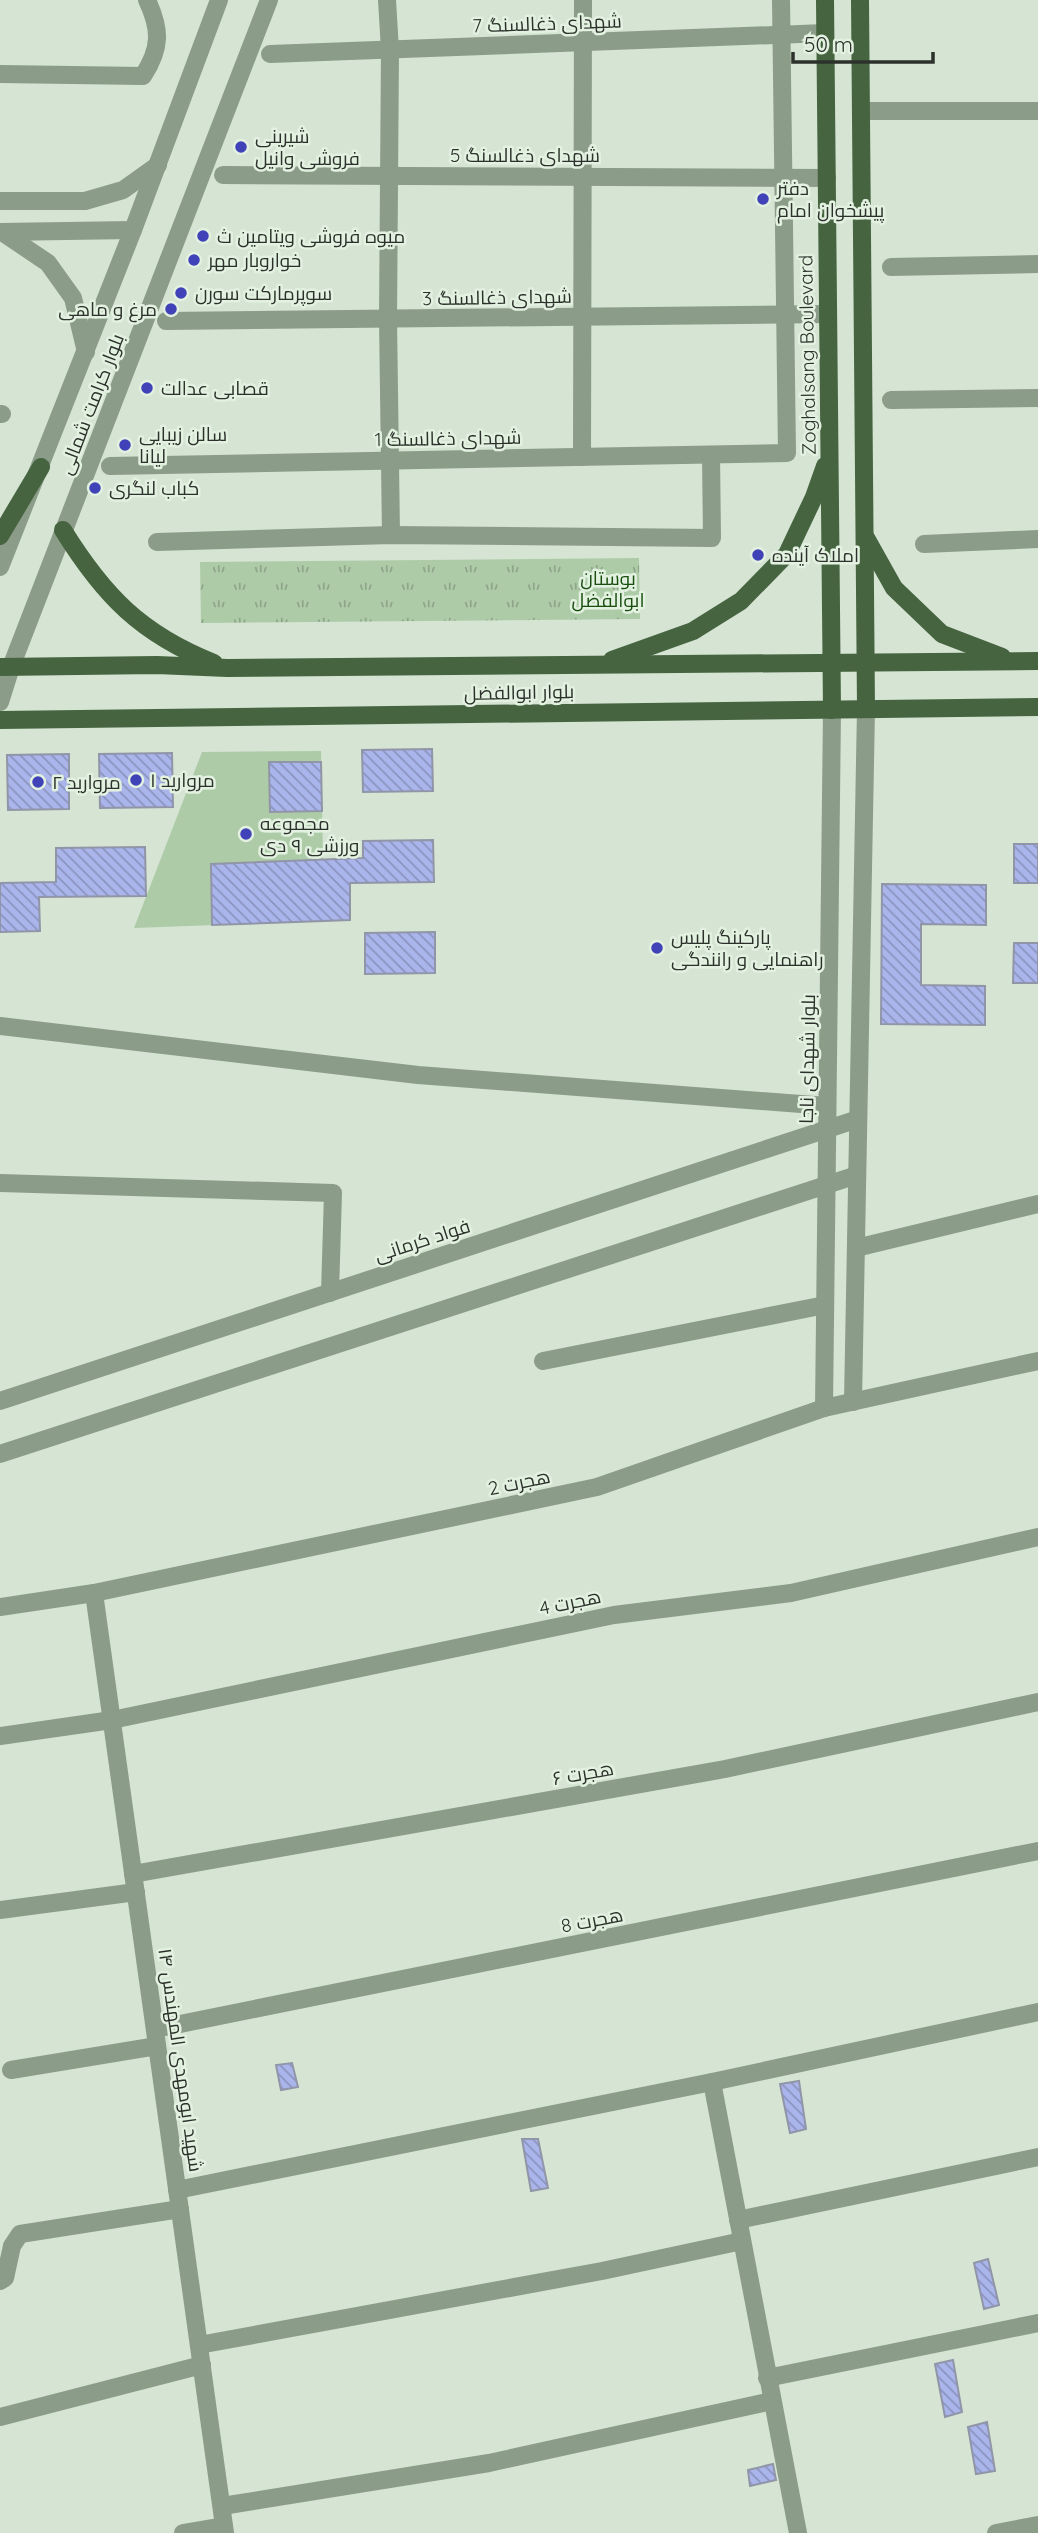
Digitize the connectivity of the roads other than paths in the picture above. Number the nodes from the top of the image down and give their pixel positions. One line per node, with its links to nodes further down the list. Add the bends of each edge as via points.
1 (147, 0): 14 (street, via 158,35 155,58 143,76)
2 (219, 0): 17 (street, بلوار کرامت شمالی)
3 (269, 0): 44 (street, بلوار کرامت شمالی)
4 (387, 0): 12 (street)
5 (583, 0): 11 (street)
6 (781, 0): 10 (street)
7 (825, 0): 9 (main road, Zoghalsang Boulevard)
8 (860, 0): 15 (main road)
9 (825, 33): 10 (street, شهدای ذغالسنگ 7); 22 (main road, Zoghalsang Boulevard)
10 (782, 35): 11 (street, شهدای ذغالسنگ 7); 21 (street)
11 (583, 43): 12 (street, شهدای ذغالسنگ 7); 20 (street)
12 (390, 50): 13 (street, شهدای ذغالسنگ 7); 19 (street)
13 (270, 54)
14 (0, 74)
15 (861, 111): 16 (street); 46 (main road)
16 (1038, 111)
17 (158, 166): 24 (street, via 123,190); 25 (street, بلوار کرامت شمالی)
18 (223, 174): 19 (street, شهدای ذغالسنگ 5)
19 (389, 176): 20 (street, شهدای ذغالسنگ 5); 33 (street)
20 (583, 177): 21 (street, شهدای ذغالسنگ 5); 32 (street)
21 (783, 178): 22 (street, شهدای ذغالسنگ 5); 31 (street)
22 (827, 178): 30 (main road, Zoghalsang Boulevard)
23 (0, 201): 24 (street)
24 (85, 201): 26 (street)
25 (133, 230): 26 (street); 35 (street, بلوار کرامت شمالی)
26 (87, 231): 27 (street)
27 (1, 232): 35 (street, via 48,263 73,299)
28 (1038, 264): 29 (street)
29 (891, 267)
30 (828, 314): 31 (street, شهدای ذغالسنگ 3); 38 (main road, Zoghalsang Boulevard)
31 (785, 315): 32 (street, شهدای ذغالسنگ 3); 39 (street, شهدای ذغالسنگ 1, via 787,453)
32 (582, 317): 33 (street, شهدای ذغالسنگ 3); 40 (street)
33 (388, 319): 34 (street, شهدای ذغالسنگ 3); 41 (street)
34 (166, 321)
35 (86, 352): 43 (street, بلوار کرامت شمالی)
36 (1038, 398): 37 (street)
37 (891, 400)
38 (829, 453): 55 (main road, Zoghalsang Boulevard); 56 (main road, via 787,554 741,601 693,631)
39 (711, 455): 40 (street, شهدای ذغالسنگ 1); 45 (street, via 712,538)
40 (582, 457): 41 (street, شهدای ذغالسنگ 1)
41 (392, 460): 42 (street, شهدای ذغالسنگ 1); 45 (street)
42 (110, 466)
43 (41, 467): 47 (main road); 51 (street, بلوار کرامت شمالی)
44 (63, 530): 57 (street, بلوار کرامت شمالی); 58 (main road, via 86,568 123,608 186,652)
45 (391, 535): 49 (street)
46 (864, 535): 52 (main road, via 894,588 942,634); 54 (main road)
47 (0, 536)
48 (1038, 539): 50 (street)
49 (157, 542)
50 (923, 544)
51 (0, 567)
52 (1012, 661): 53 (main road, بلوار ابوالفضل); 54 (main road, بلوار ابوالفضل)
53 (1038, 661)
54 (865, 662): 55 (main road, بلوار ابوالفضل); 61 (main road)
55 (831, 663): 56 (main road, بلوار ابوالفضل); 62 (main road, Zoghalsang Boulevard)
56 (598, 665): 58 (main road, بلوار ابوالفضل)
57 (5, 667): 58 (main road, بلوار ابوالفضل); 59 (street, بلوار کرامت شمالی)
58 (227, 668)
59 (0, 702)
60 (1038, 707): 61 (main road, بلوار ابوالفضل)
61 (866, 709): 62 (main road, بلوار ابوالفضل); 66 (street)
62 (832, 710): 63 (main road, بلوار ابوالفضل); 65 (street, بلوار شهدای ناجا)
63 (0, 720)
64 (0, 1026): 65 (street, via 418,1075)
65 (827, 1106): 67 (street, بلوار شهدای ناجا)
66 (858, 1119): 67 (street, فواد کرمانی); 68 (street)
67 (827, 1129): 70 (street, بلوار شهدای ناجا); 73 (street, فواد کرمانی)
68 (857, 1175): 70 (street); 72 (street)
69 (0, 1183): 73 (street, via 333,1193)
70 (827, 1185): 74 (street, بلوار شهدای ناجا); 80 (street)
71 (1038, 1204): 72 (street)
72 (856, 1248): 78 (street)
73 (330, 1293): 77 (street, فواد کرمانی)
74 (825, 1305): 75 (street); 79 (street, بلوار شهدای ناجا)
75 (543, 1361)
76 (1038, 1361): 78 (street, هجرت 2)
77 (0, 1401)
78 (853, 1402): 79 (street, هجرت 2)
79 (824, 1408): 82 (street, هجرت 2, via 597,1487)
80 (0, 1454)
81 (1038, 1537): 85 (street, هجرت 4, via 791,1593 614,1615)
82 (94, 1593): 83 (street, هجرت 2); 85 (street, شهید ابومهدی المهندس ۱۴)
83 (0, 1607)
84 (1038, 1702): 88 (street, هجرت ۶, via 725,1769)
85 (112, 1720): 86 (street, هجرت 4); 88 (street, شهید ابومهدی المهندس ۱۴)
86 (0, 1736)
87 (1038, 1851): 91 (street, هجرت 8)
88 (135, 1883): 89 (street, هجرت ۶); 91 (street, شهید ابومهدی المهندس ۱۴)
89 (0, 1910)
90 (1038, 2012): 93 (street)
91 (156, 2038): 92 (street, هجرت 8); 95 (street, شهید ابومهدی المهندس ۱۴)
92 (11, 2070)
93 (712, 2082): 95 (street); 97 (street)
94 (1038, 2157): 97 (street)
95 (177, 2190): 96 (street, شهید ابومهدی المهندس ۱۴)
96 (180, 2209): 99 (street, via 20,2234); 101 (street, شهید ابومهدی المهندس ۱۴)
97 (738, 2220): 98 (street)
98 (741, 2241): 101 (street, via 602,2272); 103 (street)
99 (0, 2281)
100 (1038, 2323): 103 (street)
101 (199, 2345): 102 (street, شهید ابومهدی المهندس ۱۴)
102 (202, 2365): 105 (street); 106 (street, شهید ابومهدی المهندس ۱۴)
103 (767, 2378): 104 (street)
104 (772, 2401): 106 (street, via 489,2463); 110 (street)
105 (0, 2417)
106 (222, 2506): 108 (street, شهید ابومهدی المهندس ۱۴)
107 (1038, 2525): 111 (street)
108 (225, 2529): 109 (street)
109 (183, 2533)
110 (799, 2533)
111 (996, 2533)

